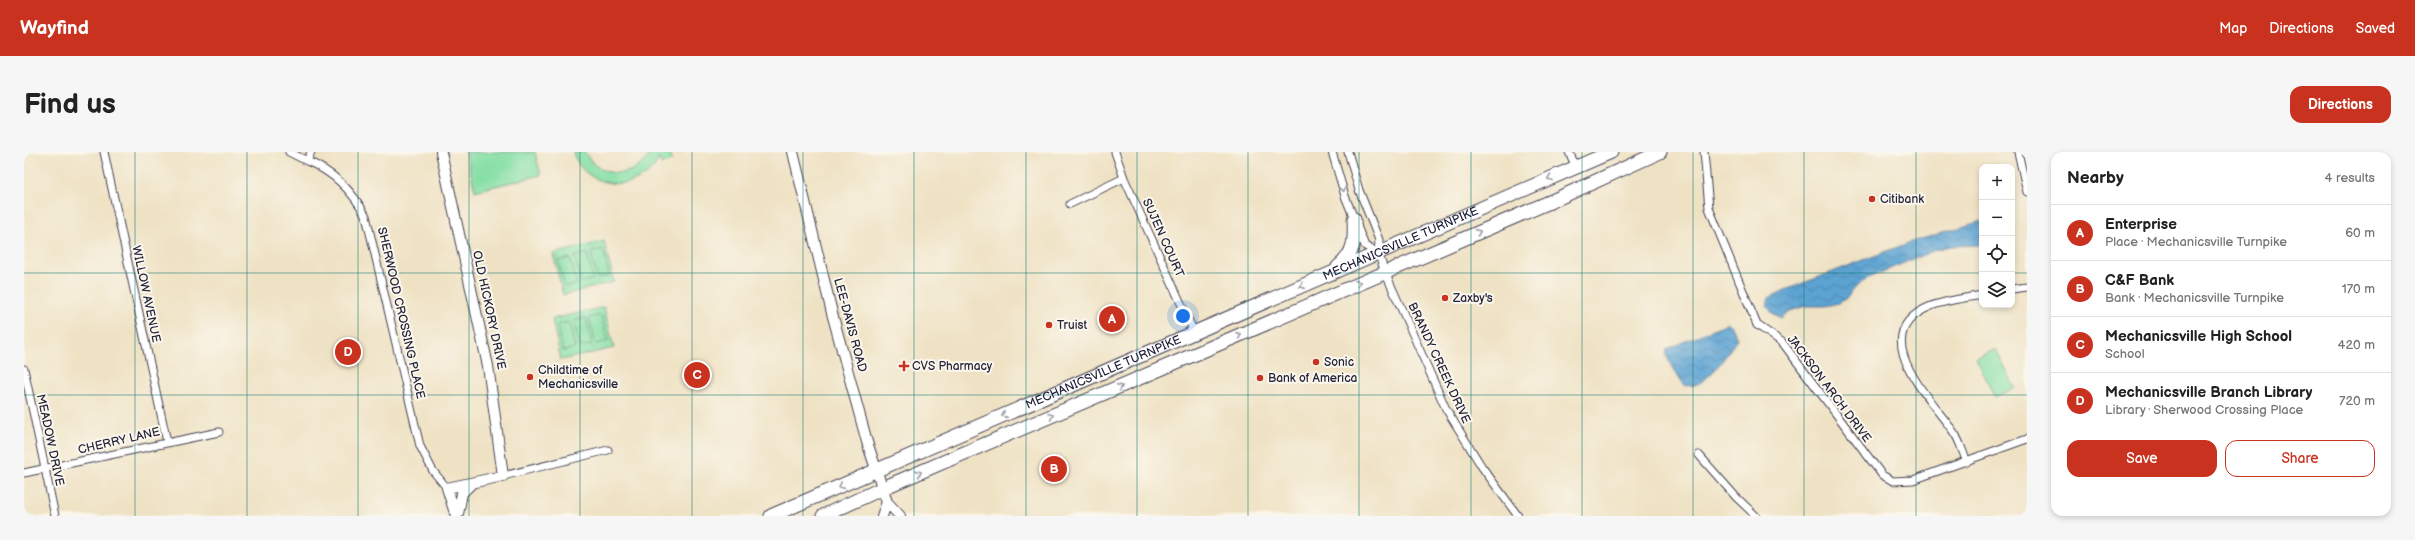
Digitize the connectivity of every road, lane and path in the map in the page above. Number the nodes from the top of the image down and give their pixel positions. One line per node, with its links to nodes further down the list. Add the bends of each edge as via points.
1 (104, 152): 30 (street, WILLOW AVENUE)
2 (289, 152): 14 (street, SHERWOOD CROSSING PLACE)
3 (311, 152): 14 (street)
4 (441, 152): 37 (street, OLD HICKORY DRIVE, via 488,366)
5 (794, 152): 35 (street, LEE-DAVIS ROAD, via 832,313)
6 (1115, 152): 16 (street, SUJEN COURT)
7 (1332, 152): 19 (street, one-way to 19)
8 (1348, 152): 20 (street, BRANDY CREEK DRIVE, via 1359,190 1379,240)
9 (1569, 152): 15 (street)
10 (1611, 152): 15 (highway, MECHANICSVILLE TURNPIKE)
11 (1660, 152): 21 (highway, MECHANICSVILLE TURNPIKE, one-way to 11)
12 (1704, 152): 33 (street, JACKSON ARCH DRIVE, via 1709,208 1757,325 1782,342 1878,471 1893,482 1901,482)
13 (2018, 152): 17 (street)
14 (307, 161): 39 (street, SHERWOOD CROSSING PLACE, via 326,170 347,188 366,216 420,446 433,471)
15 (1576, 167): 20 (highway, MECHANICSVILLE TURNPIKE, one-way to 20)
16 (1124, 178): 18 (street); 26 (street, SUJEN COURT)
17 (2027, 192)
18 (1070, 204)
19 (1354, 219): 20 (street, via 1365,246); 22 (highway, via 1353,248 1345,261)
20 (1378, 253): 21 (street, BRANDY CREEK DRIVE); 22 (highway, MECHANICSVILLE TURNPIKE)
21 (1385, 272): 40 (highway, MECHANICSVILLE TURNPIKE, one-way to 21); 48 (street, BRANDY CREEK DRIVE, via 1446,409 1482,467)
22 (1329, 274): 26 (highway, MECHANICSVILLE TURNPIKE, one-way to 26)
23 (2027, 287): 24 (street)
24 (2015, 289)
25 (1979, 296): 33 (street, via 1933,305 1920,311 1907,325 1902,342 1903,355 1910,373 1956,436)
26 (1194, 332): 35 (highway, MECHANICSVILLE TURNPIKE, one-way to 35)
27 (24, 369): 34 (street, MEADOW DRIVE)
28 (219, 432): 30 (street, CHERRY LANE)
29 (2027, 439): 33 (street, JACKSON ARCH DRIVE)
30 (167, 442): 34 (street, CHERRY LANE)
31 (608, 450): 37 (street)
32 (1699, 455): 49 (street)
33 (1967, 462)
34 (45, 469): 36 (street, CHERRY LANE); 42 (street, MEADOW DRIVE)
35 (877, 470): 40 (street, LEE-DAVIS ROAD); 44 (highway, MECHANICSVILLE TURNPIKE, one-way to 44)
36 (24, 473)
37 (503, 476): 38 (street)
38 (473, 482): 39 (street); 43 (street, via 462,493)
39 (447, 488): 43 (street)
40 (883, 488): 41 (street, LEE-DAVIS ROAD); 45 (highway, MECHANICSVILLE TURNPIKE)
41 (887, 502): 46 (street); 47 (street, LEE-DAVIS ROAD)
42 (55, 516)
43 (457, 516)
44 (771, 516)
45 (823, 516)
46 (882, 516)
47 (900, 516)
48 (1518, 516)
49 (1756, 516)

